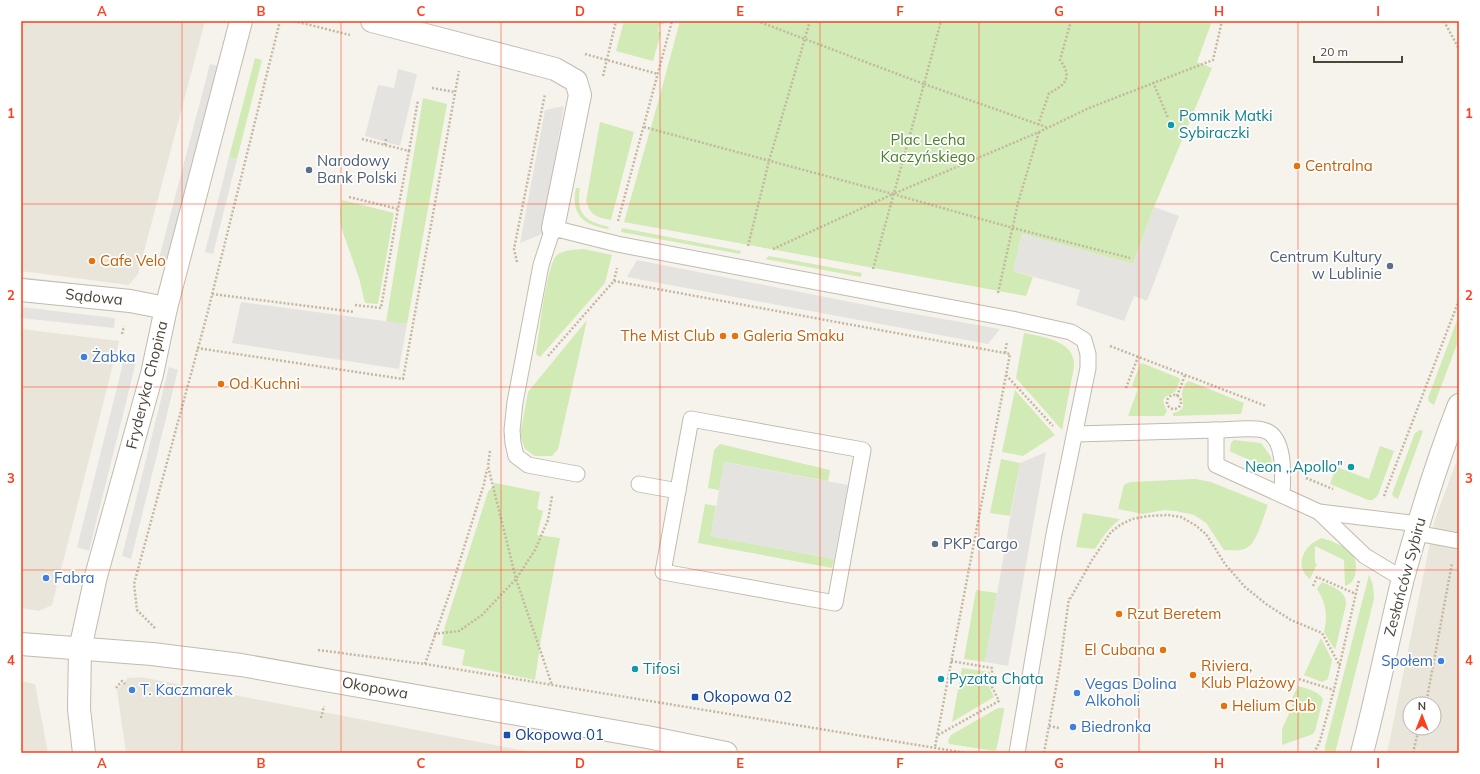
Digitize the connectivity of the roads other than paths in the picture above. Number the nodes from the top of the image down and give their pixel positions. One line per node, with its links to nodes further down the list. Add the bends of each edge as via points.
1 (240, 21): 5 (street, Fryderyka Chopina)
2 (372, 21): 3 (street, via 555,69 576,81 580,95)
3 (553, 228): 8 (lane, via 617,244 994,315 1071,332 1084,340 1088,354 1088,368); 9 (lane, via 541,266 518,390 512,430 513,443 516,456 528,465)
4 (21, 290): 5 (street, Sądowa, via 130,301)
5 (166, 308): 18 (street, Fryderyka Chopina, via 152,374 96,576)
6 (1459, 405): 14 (street, Zesłańców Sybiru)
7 (1216, 430): 8 (lane); 12 (lane, via 1216,465); 12 (lane, via 1263,430 1270,433 1278,446 1283,465)
8 (1074, 440): 21 (lane, via 1054,534)
9 (577, 474)
10 (639, 484): 11 (lane)
11 (678, 491): 11 (lane, via 663,572 835,603 863,450 691,419)
12 (1282, 494): 13 (lane)
13 (1319, 512): 14 (lane); 16 (lane, via 1365,556)
14 (1417, 528): 15 (lane); 16 (street, Zesłańców Sybiru)
15 (1455, 540)
16 (1403, 579): 22 (street, Zesłańców Sybiru)
17 (21, 644): 18 (street, Okopowa)
18 (80, 648): 19 (street, Fryderyka Chopina, via 79,709); 20 (street, Okopowa, via 241,665)
19 (84, 753)
20 (726, 753)
21 (1017, 753)
22 (1362, 753)

